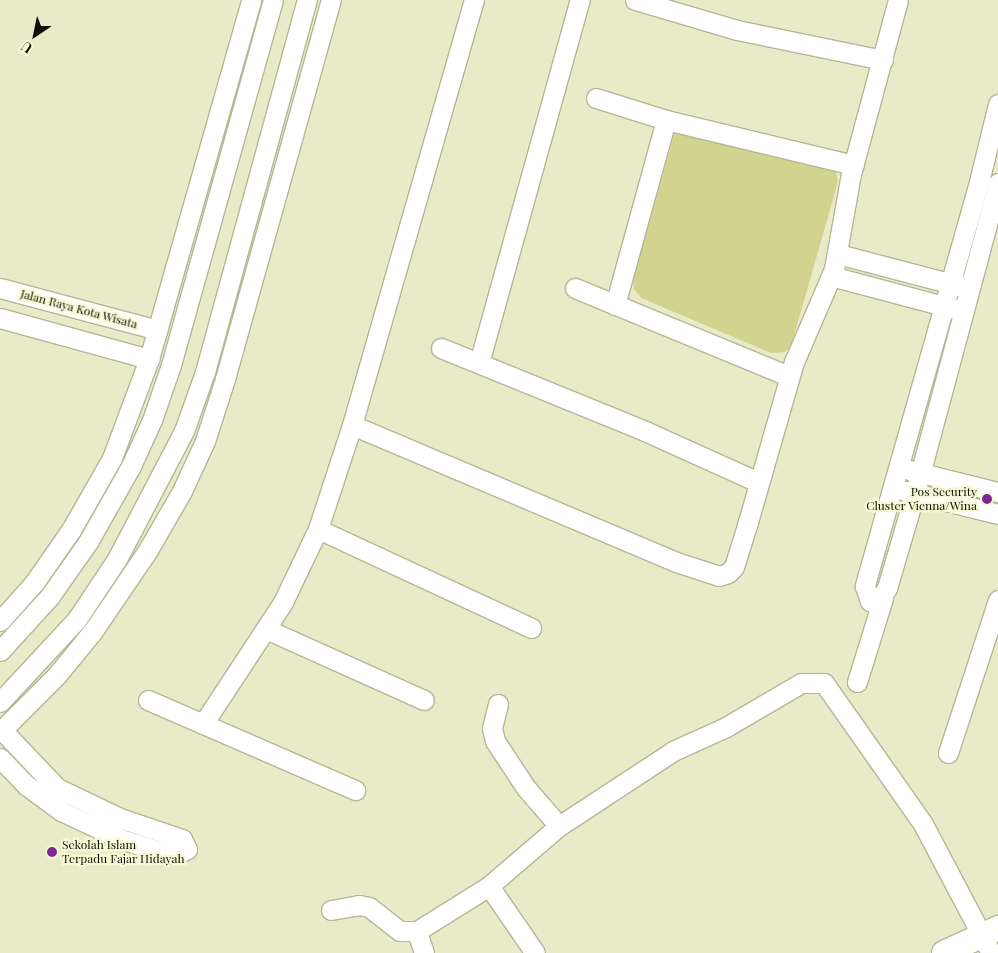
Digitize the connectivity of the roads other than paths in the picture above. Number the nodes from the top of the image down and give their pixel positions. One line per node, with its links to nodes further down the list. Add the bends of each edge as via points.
1 (251, 0): 26 (street)
2 (273, 0): 49 (street, via 171,365 152,420 131,466 88,542 50,596)
3 (307, 0): 24 (street)
4 (331, 0): 27 (street)
5 (474, 0): 32 (street)
6 (580, 0): 30 (street)
7 (635, 0): 9 (street, via 737,30)
8 (898, 0): 9 (street)
9 (883, 60): 13 (street)
10 (596, 98): 12 (street)
11 (998, 104): 17 (street)
12 (666, 120): 13 (street); 21 (street)
13 (854, 165): 15 (street)
14 (998, 183): 20 (street)
15 (838, 254): 16 (street); 17 (street)
16 (830, 276): 22 (street); 31 (street)
17 (949, 284): 20 (street); 22 (street)
18 (0, 288): 26 (street, Jalan Raya Kota Wisata)
19 (575, 288): 21 (street)
20 (968, 288): 23 (street)
21 (615, 304): 31 (street)
22 (944, 306): 23 (street); 33 (street)
23 (963, 310): 34 (street)
24 (219, 317): 27 (street); 42 (street, via 184,431)
25 (0, 318): 29 (street)
26 (158, 330): 29 (street)
27 (234, 346): 41 (street, via 205,441 182,491)
28 (441, 348): 30 (street)
29 (149, 359): 45 (street, via 112,458 97,486 71,530)
30 (479, 363): 35 (street)
31 (789, 376): 35 (street)
32 (352, 425): 35 (street, via 676,562 719,576 734,567); 40 (street)
33 (900, 467): 34 (street); 36 (street)
34 (920, 472): 37 (street); 38 (street)
35 (758, 482)
36 (894, 488): 38 (street); 43 (street, via 865,586 870,601 877,603)
37 (998, 492)
38 (915, 493): 39 (street); 43 (street)
39 (998, 514)
40 (318, 529): 47 (street); 48 (street)
41 (148, 550): 42 (street); 56 (street, via 93,631 58,675)
42 (116, 559): 53 (street, via 77,619)
43 (883, 598): 50 (street)
44 (998, 600): 57 (street)
45 (14, 605): 46 (street); 49 (street)
46 (0, 621)
47 (531, 628)
48 (266, 629): 52 (street); 55 (street)
49 (6, 645)
50 (857, 682)
51 (148, 700): 55 (street)
52 (424, 700)
53 (0, 702)
54 (498, 704): 60 (street, via 492,728 495,741 526,788)
55 (203, 724): 59 (street)
56 (1, 731): 58 (street, via 56,788 120,818 182,839 187,849 172,854 147,847 121,839 61,811 26,785)
57 (948, 753)
58 (0, 758)
59 (355, 790)
60 (559, 826): 61 (street); 64 (street, via 672,751 726,727 801,684 824,684 923,824)
61 (489, 886): 63 (street); 66 (street)
62 (331, 910): 63 (street, via 359,905 370,907 400,931)
63 (417, 931): 65 (street)
64 (991, 939): 67 (main road)
65 (424, 953)
66 (535, 953)
67 (944, 953)

